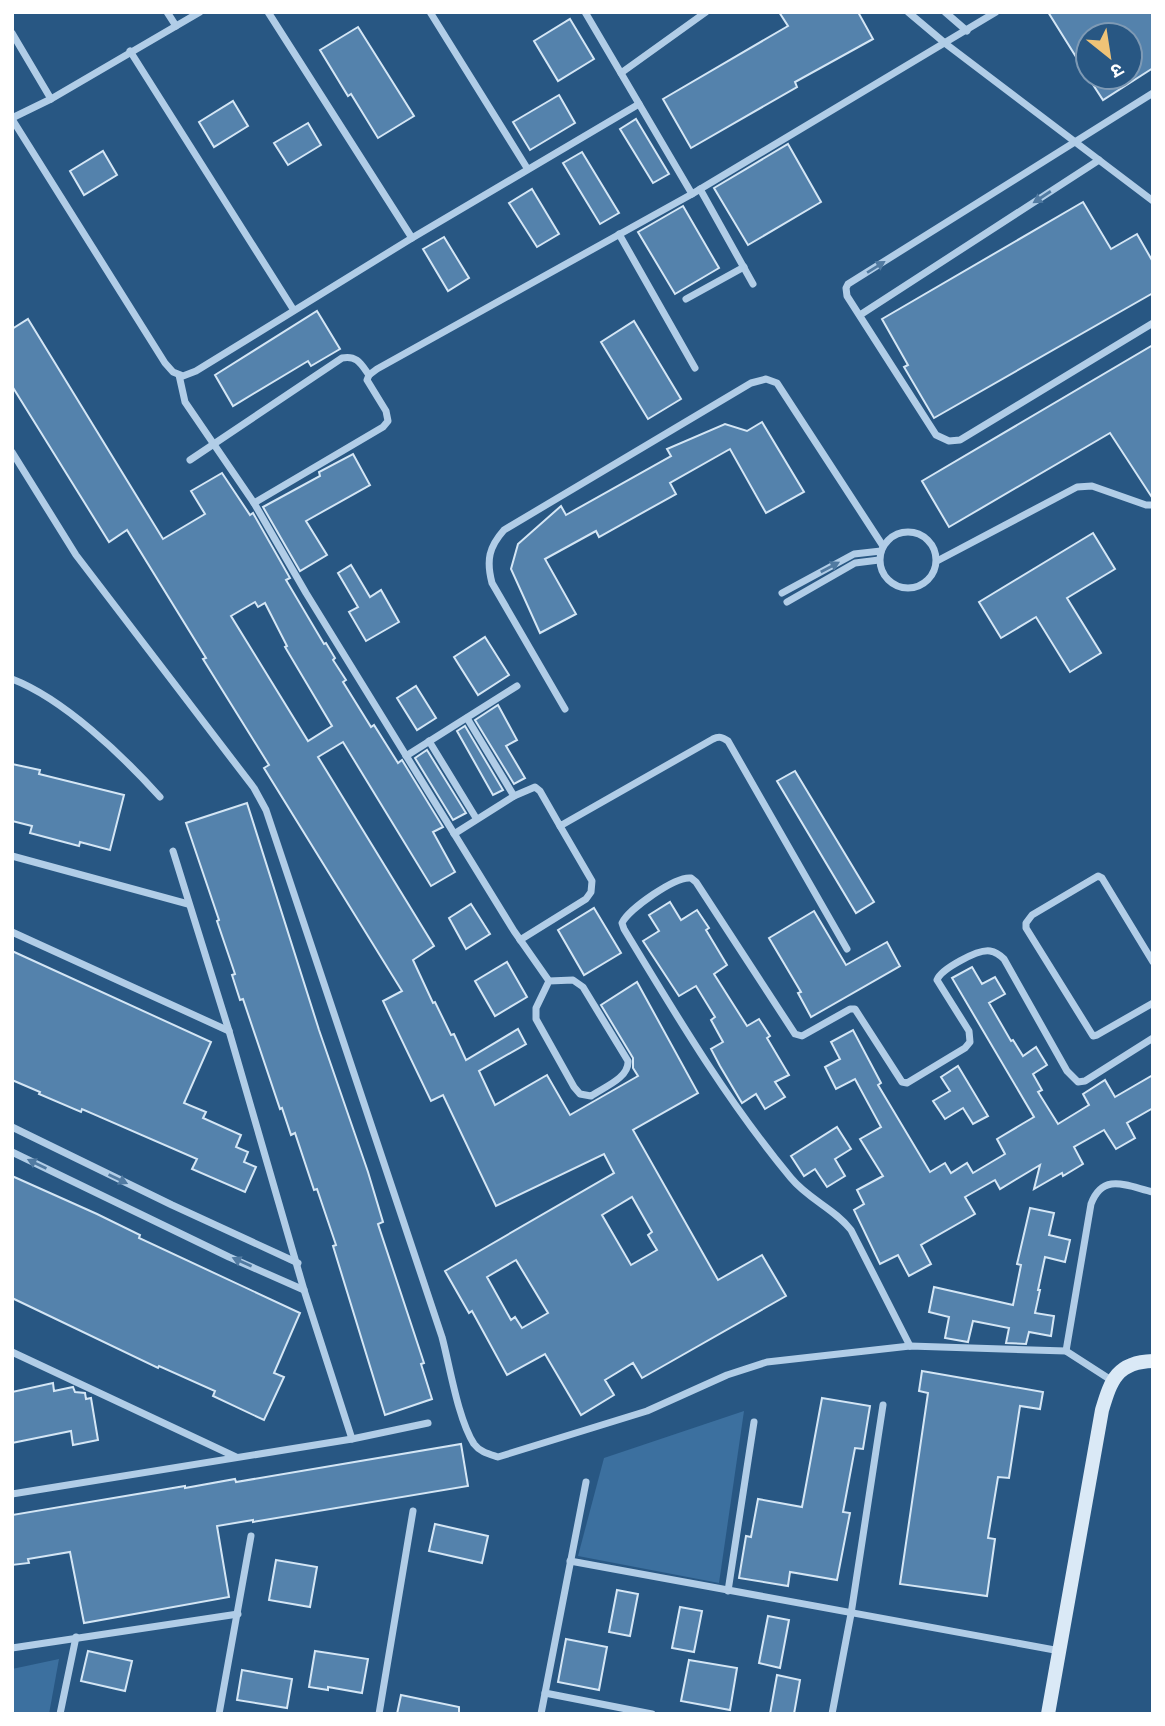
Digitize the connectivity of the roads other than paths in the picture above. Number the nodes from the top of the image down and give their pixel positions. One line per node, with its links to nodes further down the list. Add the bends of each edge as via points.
1 (167, 12): 10 (street)
2 (200, 12): 10 (street)
3 (268, 12): 27 (street)
4 (430, 12): 22 (street)
5 (585, 12): 15 (street)
6 (706, 12): 15 (street)
7 (908, 12): 13 (street)
8 (945, 12): 11 (street)
9 (996, 12): 11 (street)
10 (176, 26): 14 (street)
11 (967, 31): 13 (street)
12 (12, 33): 17 (street)
13 (946, 44): 20 (street); 23 (street)
14 (130, 51): 17 (street); 31 (street)
15 (621, 73): 18 (street)
16 (1153, 93): 20 (street)
17 (51, 99): 19 (street)
18 (639, 104): 22 (street); 24 (street)
19 (12, 118): 35 (street, via 165,362)
20 (1075, 141): 21 (street); 32 (street, one-way to 20, via 847,296 848,284)
21 (1099, 160): 25 (street); 32 (street, one-way to 32)
22 (527, 168): 27 (street)
23 (700, 189): 24 (street); 28 (street)
24 (692, 194): 26 (street)
25 (1153, 201)
26 (620, 234): 34 (street); 36 (street)
27 (412, 237): 31 (street)
28 (744, 267): 29 (street); 30 (street)
29 (753, 284)
30 (686, 299)
31 (293, 309): 35 (street, via 196,371)
32 (860, 315): 33 (street, via 936,435 949,441 960,440)
33 (1153, 323)
34 (695, 368)
35 (179, 375): 37 (street, via 185,402)
36 (369, 375): 37 (street, via 356,358 342,358); 40 (street, via 369,385 388,421)
37 (213, 444): 39 (street); 40 (street)
38 (12, 452): 74 (street, via 76,555 254,788 266,810 442,1337 463,1418 484,1453 498,1457 647,1411 767,1362)
39 (190, 460)
40 (254, 503): 52 (street)
41 (1153, 505): 44 (street, via 1092,486 1077,487)
42 (882, 549): 43 (street); 44 (street, via 900,533 918,533 932,545); 45 (street, one-way to 42, via 854,554); 49 (street, via 777,383 766,379 751,383 504,530 493,543 488,555 492,583)
43 (879, 561): 44 (street, via 886,579 902,589 912,589 929,579); 46 (street, via 855,563)
44 (937, 561)
45 (782, 593)
46 (787, 601)
47 (12, 679): 54 (street, via 75,718)
48 (517, 686): 50 (street)
49 (565, 709)
50 (467, 718): 51 (street); 53 (street)
51 (429, 741): 52 (street); 55 (street)
52 (406, 756): 57 (street)
53 (514, 796): 55 (street); 56 (street, via 535,787)
54 (160, 797)
55 (477, 818): 57 (street)
56 (560, 826): 62 (street, via 592,881 592,892); 63 (street, via 713,739 723,738)
57 (454, 834): 62 (street)
58 (173, 850): 60 (street)
59 (12, 856): 60 (street)
60 (188, 904): 67 (street)
61 (12, 932): 67 (street)
62 (520, 940): 65 (street)
63 (847, 949)
64 (1153, 962): 66 (street, via 1100,876 1032,915 1026,923 1093,1036)
65 (549, 981): 65 (street, via 536,1008 536,1019 574,1087 591,1096 625,1073 628,1061 583,987 573,980)
66 (1153, 1003)
67 (229, 1031): 72 (street)
68 (1153, 1038): 74 (street, via 1085,1082 1078,1082 1004,959 983,951 945,969 937,980 969,1031 970,1042 902,1082 855,1009 802,1036 795,1034 691,878 678,879 629,912 622,923 624,929 701,1052 751,1128 797,1185 851,1230)
69 (12, 1127): 72 (street, one-way to 72)
70 (12, 1152): 73 (street, one-way to 70)
71 (1153, 1192): 75 (street, via 1110,1183 1094,1195)
72 (298, 1263): 73 (street)
73 (304, 1290): 82 (street)
74 (910, 1346): 75 (street)
75 (1066, 1351): 78 (street)
76 (12, 1352): 83 (street)
77 (1153, 1361): 78 (street, via 1126,1366)
78 (1111, 1380): 94 (street)
79 (883, 1405): 91 (street)
80 (754, 1422): 89 (street)
81 (428, 1423): 82 (street)
82 (352, 1438): 83 (street)
83 (236, 1457): 85 (street)
84 (586, 1482): 88 (street)
85 (12, 1494)
86 (413, 1511): 98 (street)
87 (251, 1536): 90 (street)
88 (570, 1561): 89 (street); 95 (street)
89 (729, 1591): 91 (street)
90 (238, 1614): 92 (street); 97 (street)
91 (851, 1614): 94 (street); 101 (street)
92 (76, 1637): 93 (street); 96 (street)
93 (12, 1648)
94 (1060, 1651): 102 (street)
95 (545, 1693): 99 (street); 100 (street)
96 (60, 1714)
97 (219, 1714)
98 (379, 1714)
99 (541, 1714)
100 (652, 1714)
101 (832, 1714)
102 (1048, 1714)

